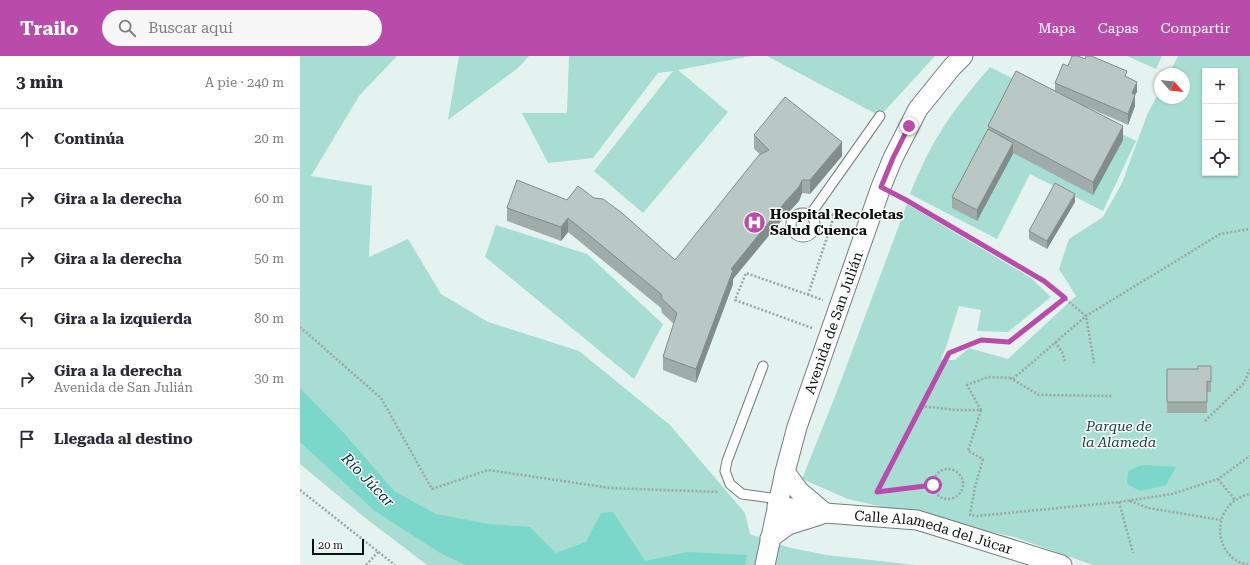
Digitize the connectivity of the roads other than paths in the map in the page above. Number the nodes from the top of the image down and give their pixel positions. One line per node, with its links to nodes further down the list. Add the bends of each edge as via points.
1 (963, 56): 5 (street, Avenida de San Julián, via 918,109 893,158 797,426)
2 (880, 116): 3 (lane)
3 (810, 215)
4 (763, 366): 6 (lane, via 725,470 730,484 742,494)
5 (785, 472): 6 (street, Avenida de San Julián); 7 (street, via 799,491)
6 (778, 502): 7 (street, Calle Alameda del Júcar); 8 (street, Avenida de San Julián)
7 (825, 513): 8 (street, Calle Alameda del Júcar, via 788,525); 9 (street, Calle Alameda del Júcar, via 917,520)
8 (767, 552)
9 (1062, 565)

